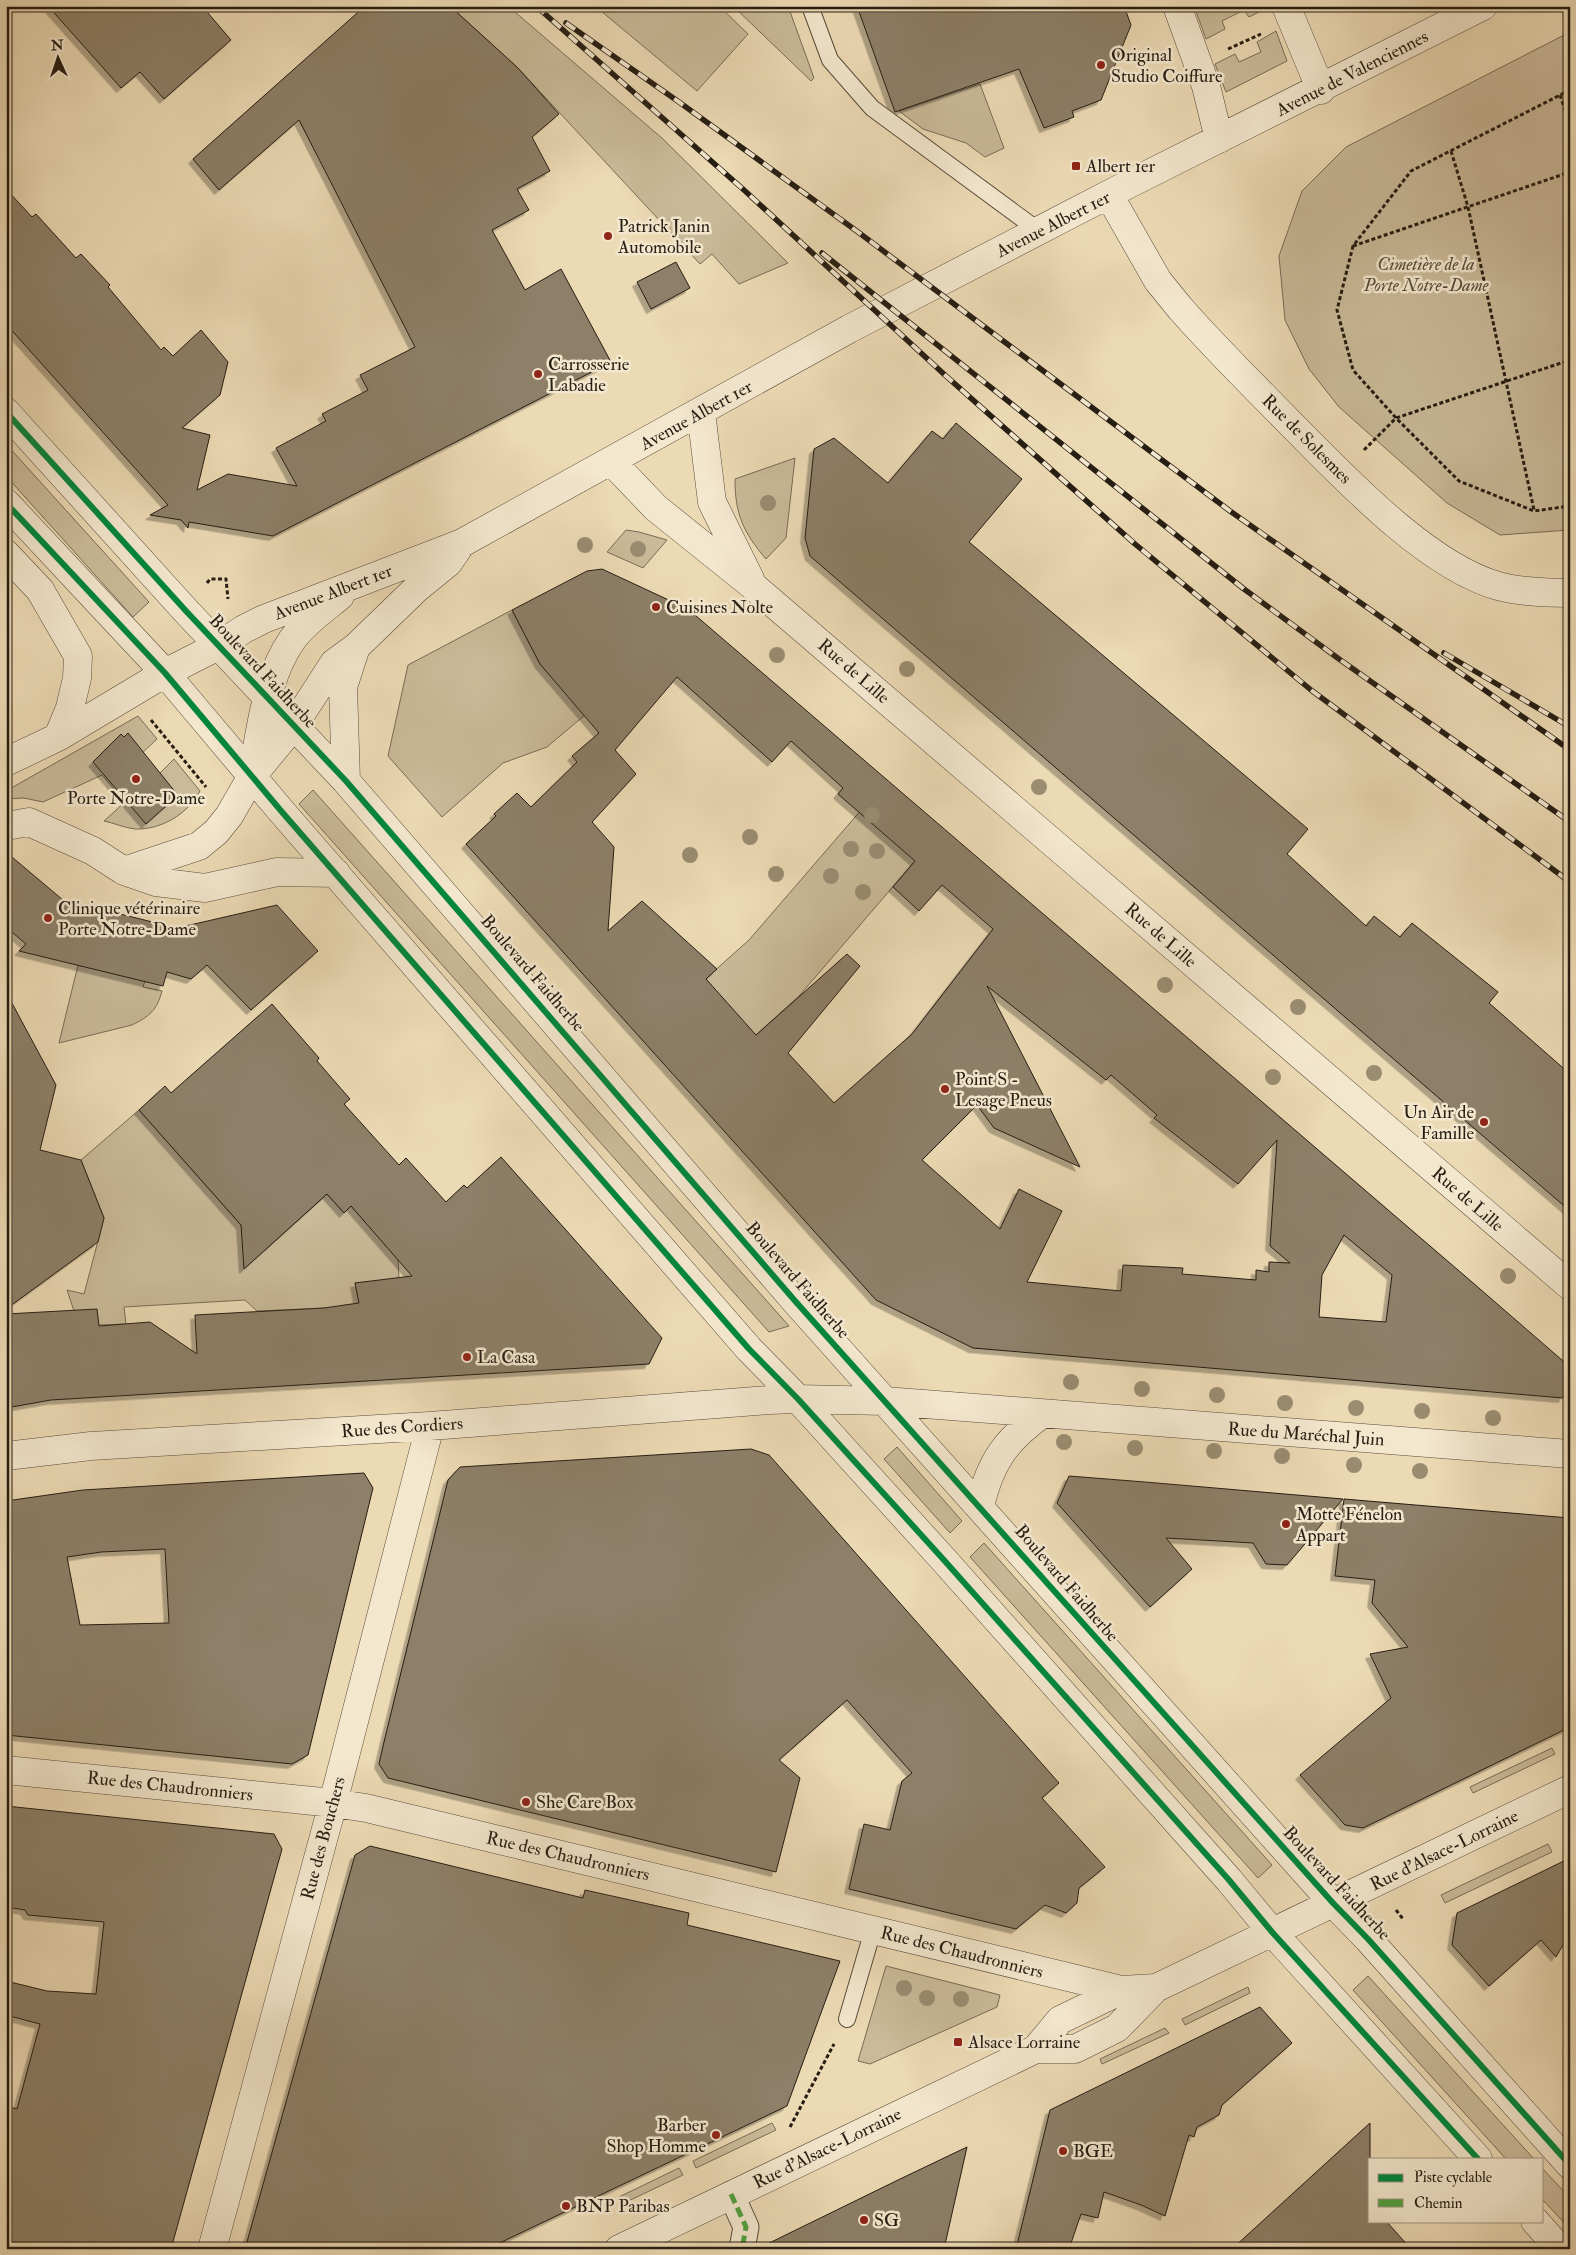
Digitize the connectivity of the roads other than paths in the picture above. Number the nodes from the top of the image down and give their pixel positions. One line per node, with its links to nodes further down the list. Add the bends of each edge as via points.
1 (810, 6): 8 (lane, via 830,60 872,108)
2 (1177, 6): 6 (street, via 1198,62)
3 (1483, 6): 5 (street, Avenue de Valenciennes)
4 (1289, 13): 5 (street)
5 (1321, 90): 6 (street, Avenue de Valenciennes)
6 (1219, 139): 7 (street, Avenue Albert 1er)
7 (1109, 195): 8 (street, Avenue Albert 1er); 17 (street, Rue de Solesmes, via 1158,281 1180,308 1341,474 1418,541 1472,575 1498,586)
8 (1039, 231): 10 (street, Avenue Albert 1er, via 849,329)
9 (6, 412): 18 (street, Boulevard Faidherbe)
10 (701, 412): 11 (street, Avenue Albert 1er); 16 (street, Rue de Lille, via 712,502)
11 (611, 461): 13 (street, Avenue Albert 1er); 16 (street, Rue de Lille, via 656,508)
12 (6, 503): 20 (street)
13 (462, 543): 15 (street, Avenue Albert 1er); 19 (street, via 448,563)
14 (6, 554): 23 (street, via 40,590 78,656 70,708)
15 (352, 585): 18 (street, Avenue Albert 1er, via 264,619); 21 (street, via 292,640)
16 (752, 585): 30 (street, Rue de Lille)
17 (1570, 593)
18 (220, 646): 20 (street, Avenue Albert 1er); 21 (street, Boulevard Faidherbe)
19 (356, 647): 22 (street, via 334,663); 26 (street, via 343,686)
20 (165, 674): 23 (street, Avenue Albert 1er); 25 (street)
21 (267, 696): 22 (street, Boulevard Faidherbe); 25 (street)
22 (294, 725): 25 (street); 26 (street, Boulevard Faidherbe)
23 (58, 737): 24 (street, Avenue Albert 1er)
24 (6, 762)
25 (252, 776): 28 (street, via 229,816 199,846); 29 (street)
26 (346, 782): 32 (street, Boulevard Faidherbe)
27 (18, 824): 28 (street, via 93,851)
28 (124, 871): 29 (street, via 156,882 205,888 277,872)
29 (336, 873): 31 (street, via 749,1349)
30 (1570, 1286)
31 (798, 1399): 32 (street); 34 (street, Rue des Cordiers); 43 (street, via 1209,1857)
32 (885, 1401): 33 (street, Rue du Maréchal Juin); 37 (street, Boulevard Faidherbe)
33 (1042, 1414): 35 (street, Rue du Maréchal Juin); 37 (street, via 1022,1429 997,1457)
34 (430, 1426): 36 (street, Rue des Cordiers, via 90,1446); 40 (street, Rue des Bouchers)
35 (1570, 1454)
36 (6, 1456)
37 (980, 1506): 41 (street, Boulevard Faidherbe)
38 (6, 1770): 40 (street, Rue des Chaudronniers)
39 (1570, 1789): 41 (street, Rue d'Alsace-Lorraine)
40 (333, 1802): 42 (street, Rue des Chaudronniers); 52 (street, Rue des Bouchers)
41 (1334, 1903): 43 (street, Rue d'Alsace-Lorraine); 49 (street, Boulevard Faidherbe)
42 (873, 1930): 45 (street, Rue des Chaudronniers); 46 (lane)
43 (1272, 1932): 44 (street, Rue d'Alsace-Lorraine); 48 (street)
44 (1156, 1988): 45 (street, Rue d'Alsace-Lorraine); 47 (street, Rue d'Alsace-Lorraine, via 1117,2028 1075,2049)
45 (1122, 1990): 47 (street, Rue d'Alsace-Lorraine, via 1060,2020)
46 (847, 2019)
47 (1036, 2050): 50 (street, Rue d'Alsace-Lorraine)
48 (1477, 2158)
49 (1570, 2166)
50 (731, 2194): 53 (street, Rue d'Alsace-Lorraine); 54 (street, via 746,2227)
51 (1536, 2222): 55 (street)
52 (212, 2249)
53 (619, 2249)
54 (742, 2249)
55 (1560, 2249)

